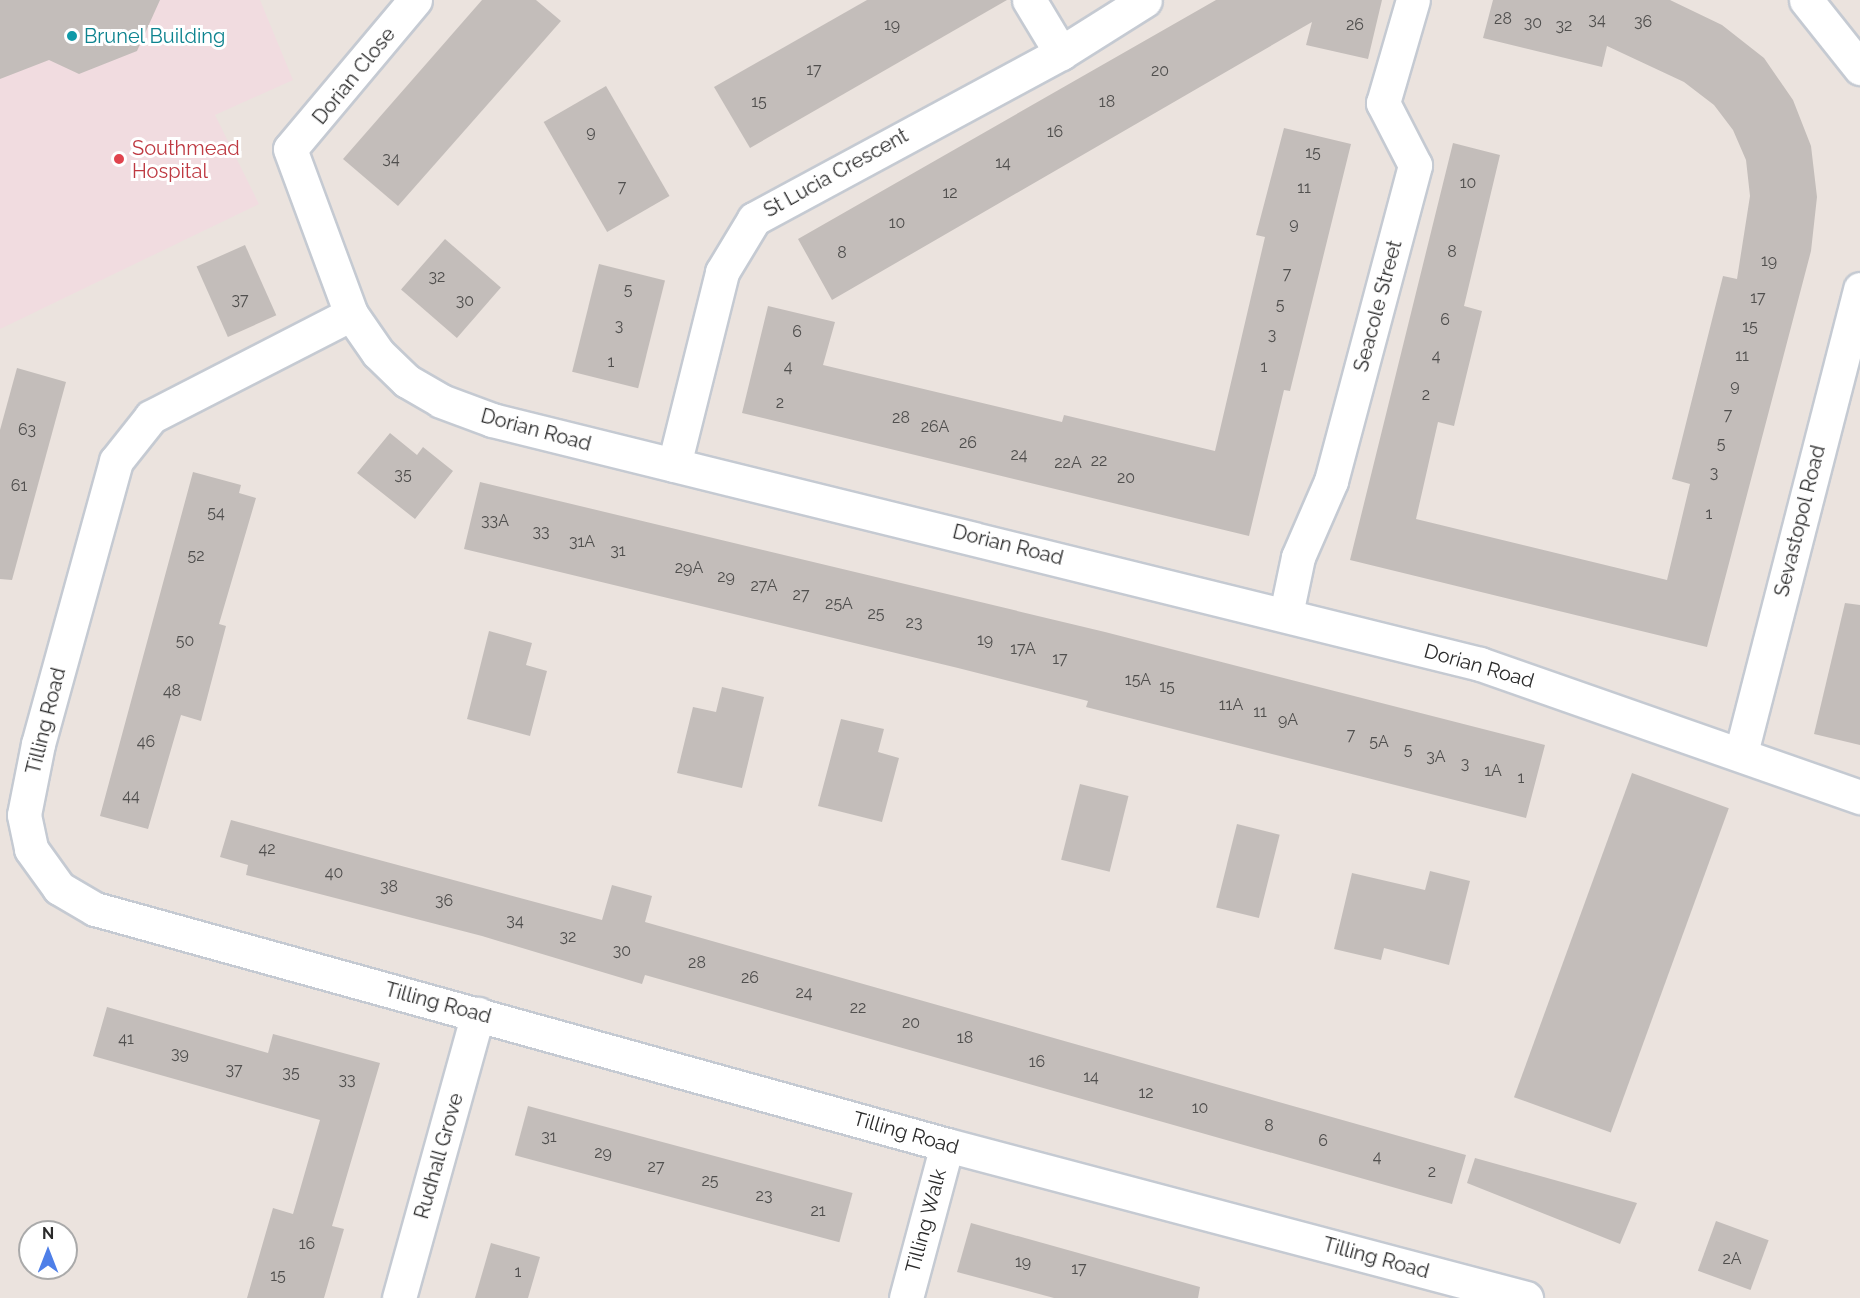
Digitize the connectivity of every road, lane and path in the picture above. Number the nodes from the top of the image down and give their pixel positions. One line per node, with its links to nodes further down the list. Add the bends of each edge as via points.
1 (416, 0): 8 (street, Dorian Close)
2 (1029, 0): 6 (street)
3 (1145, 0): 6 (street, St Lucia Crescent)
4 (1413, 0): 12 (street, Seacole Street, via 1383,103 1415,165 1331,482 1298,557)
5 (1806, 0): 7 (street)
6 (1061, 53): 11 (street, St Lucia Crescent, via 753,219 722,272)
7 (1860, 68)
8 (290, 149): 10 (street, Dorian Road)
9 (1860, 289): 13 (street, Sevastopol Road)
10 (351, 314): 11 (street, Dorian Road, via 378,353 407,381 441,401 492,420); 15 (street, Tilling Road, via 151,417 116,461 38,744 24,815 26,832 31,849 59,888 95,909)
11 (674, 465): 12 (street, Dorian Road)
12 (1286, 614): 13 (street, Dorian Road, via 1480,664)
13 (1740, 753): 14 (street, Dorian Road)
14 (1860, 797)
15 (478, 1014): 16 (street, Tilling Road); 17 (street, Rudhall Grove)
16 (947, 1145): 18 (street, Tilling Walk); 19 (street, Tilling Road)
17 (399, 1298)
18 (906, 1298)
19 (1526, 1298)

